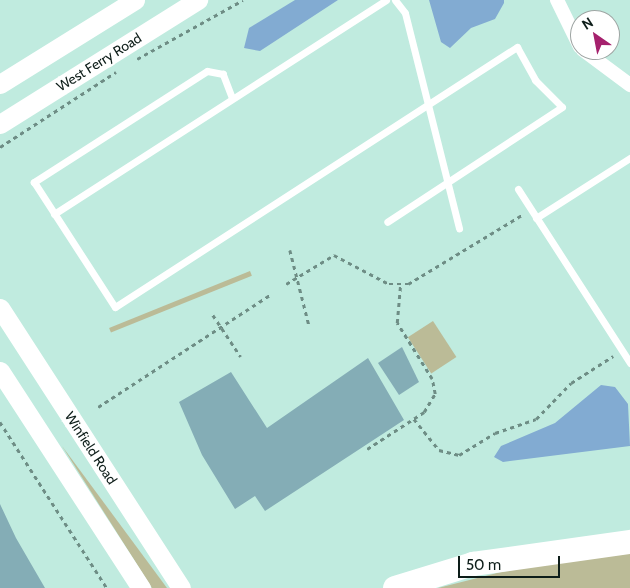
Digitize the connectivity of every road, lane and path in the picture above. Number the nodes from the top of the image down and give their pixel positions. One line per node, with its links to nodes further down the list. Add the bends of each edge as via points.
1 (135, 0): 11 (main road)
2 (198, 0): 15 (main road, West Ferry Road)
3 (243, 0): 9 (path)
4 (386, 0): 13 (lane)
5 (395, 0): 14 (lane, via 405,13)
6 (557, 0): 7 (street)
7 (570, 27)
8 (596, 60): 12 (street)
9 (133, 61)
10 (124, 66): 16 (path)
11 (0, 84)
12 (630, 85)
13 (232, 98): 21 (lane); 21 (lane, via 227,79 214,70 166,96 34,182)
14 (428, 105): 18 (lane); 18 (lane, via 517,48 535,80 562,107); 21 (lane, via 115,307)
15 (0, 124)
16 (0, 147)
17 (630, 158): 22 (lane)
18 (448, 182): 23 (lane); 24 (lane)
19 (518, 189): 20 (lane)
20 (531, 209): 22 (lane); 28 (path, via 427,275)
21 (54, 214)
22 (536, 218): 34 (lane)
23 (387, 222)
24 (458, 228)
25 (290, 250): 26 (path)
26 (297, 277): 27 (path); 28 (path, via 334,256 363,274); 33 (path)
27 (286, 284)
28 (400, 285): 39 (path, via 396,323 435,390 427,410)
29 (270, 294): 32 (path)
30 (0, 308): 45 (main road, Winfield Road)
31 (213, 315): 32 (path)
32 (221, 326): 35 (path); 38 (path)
33 (309, 326)
34 (622, 350): 36 (lane); 39 (path, via 570,383 536,419 496,433 459,455 439,450)
35 (241, 357)
36 (630, 362)
37 (0, 371): 44 (main road)
38 (98, 406)
39 (414, 419): 41 (path)
40 (0, 422): 43 (path)
41 (367, 449)
42 (630, 542): 46 (highway, via 473,564)
43 (107, 588)
44 (141, 588)
45 (181, 588)
46 (395, 588)

